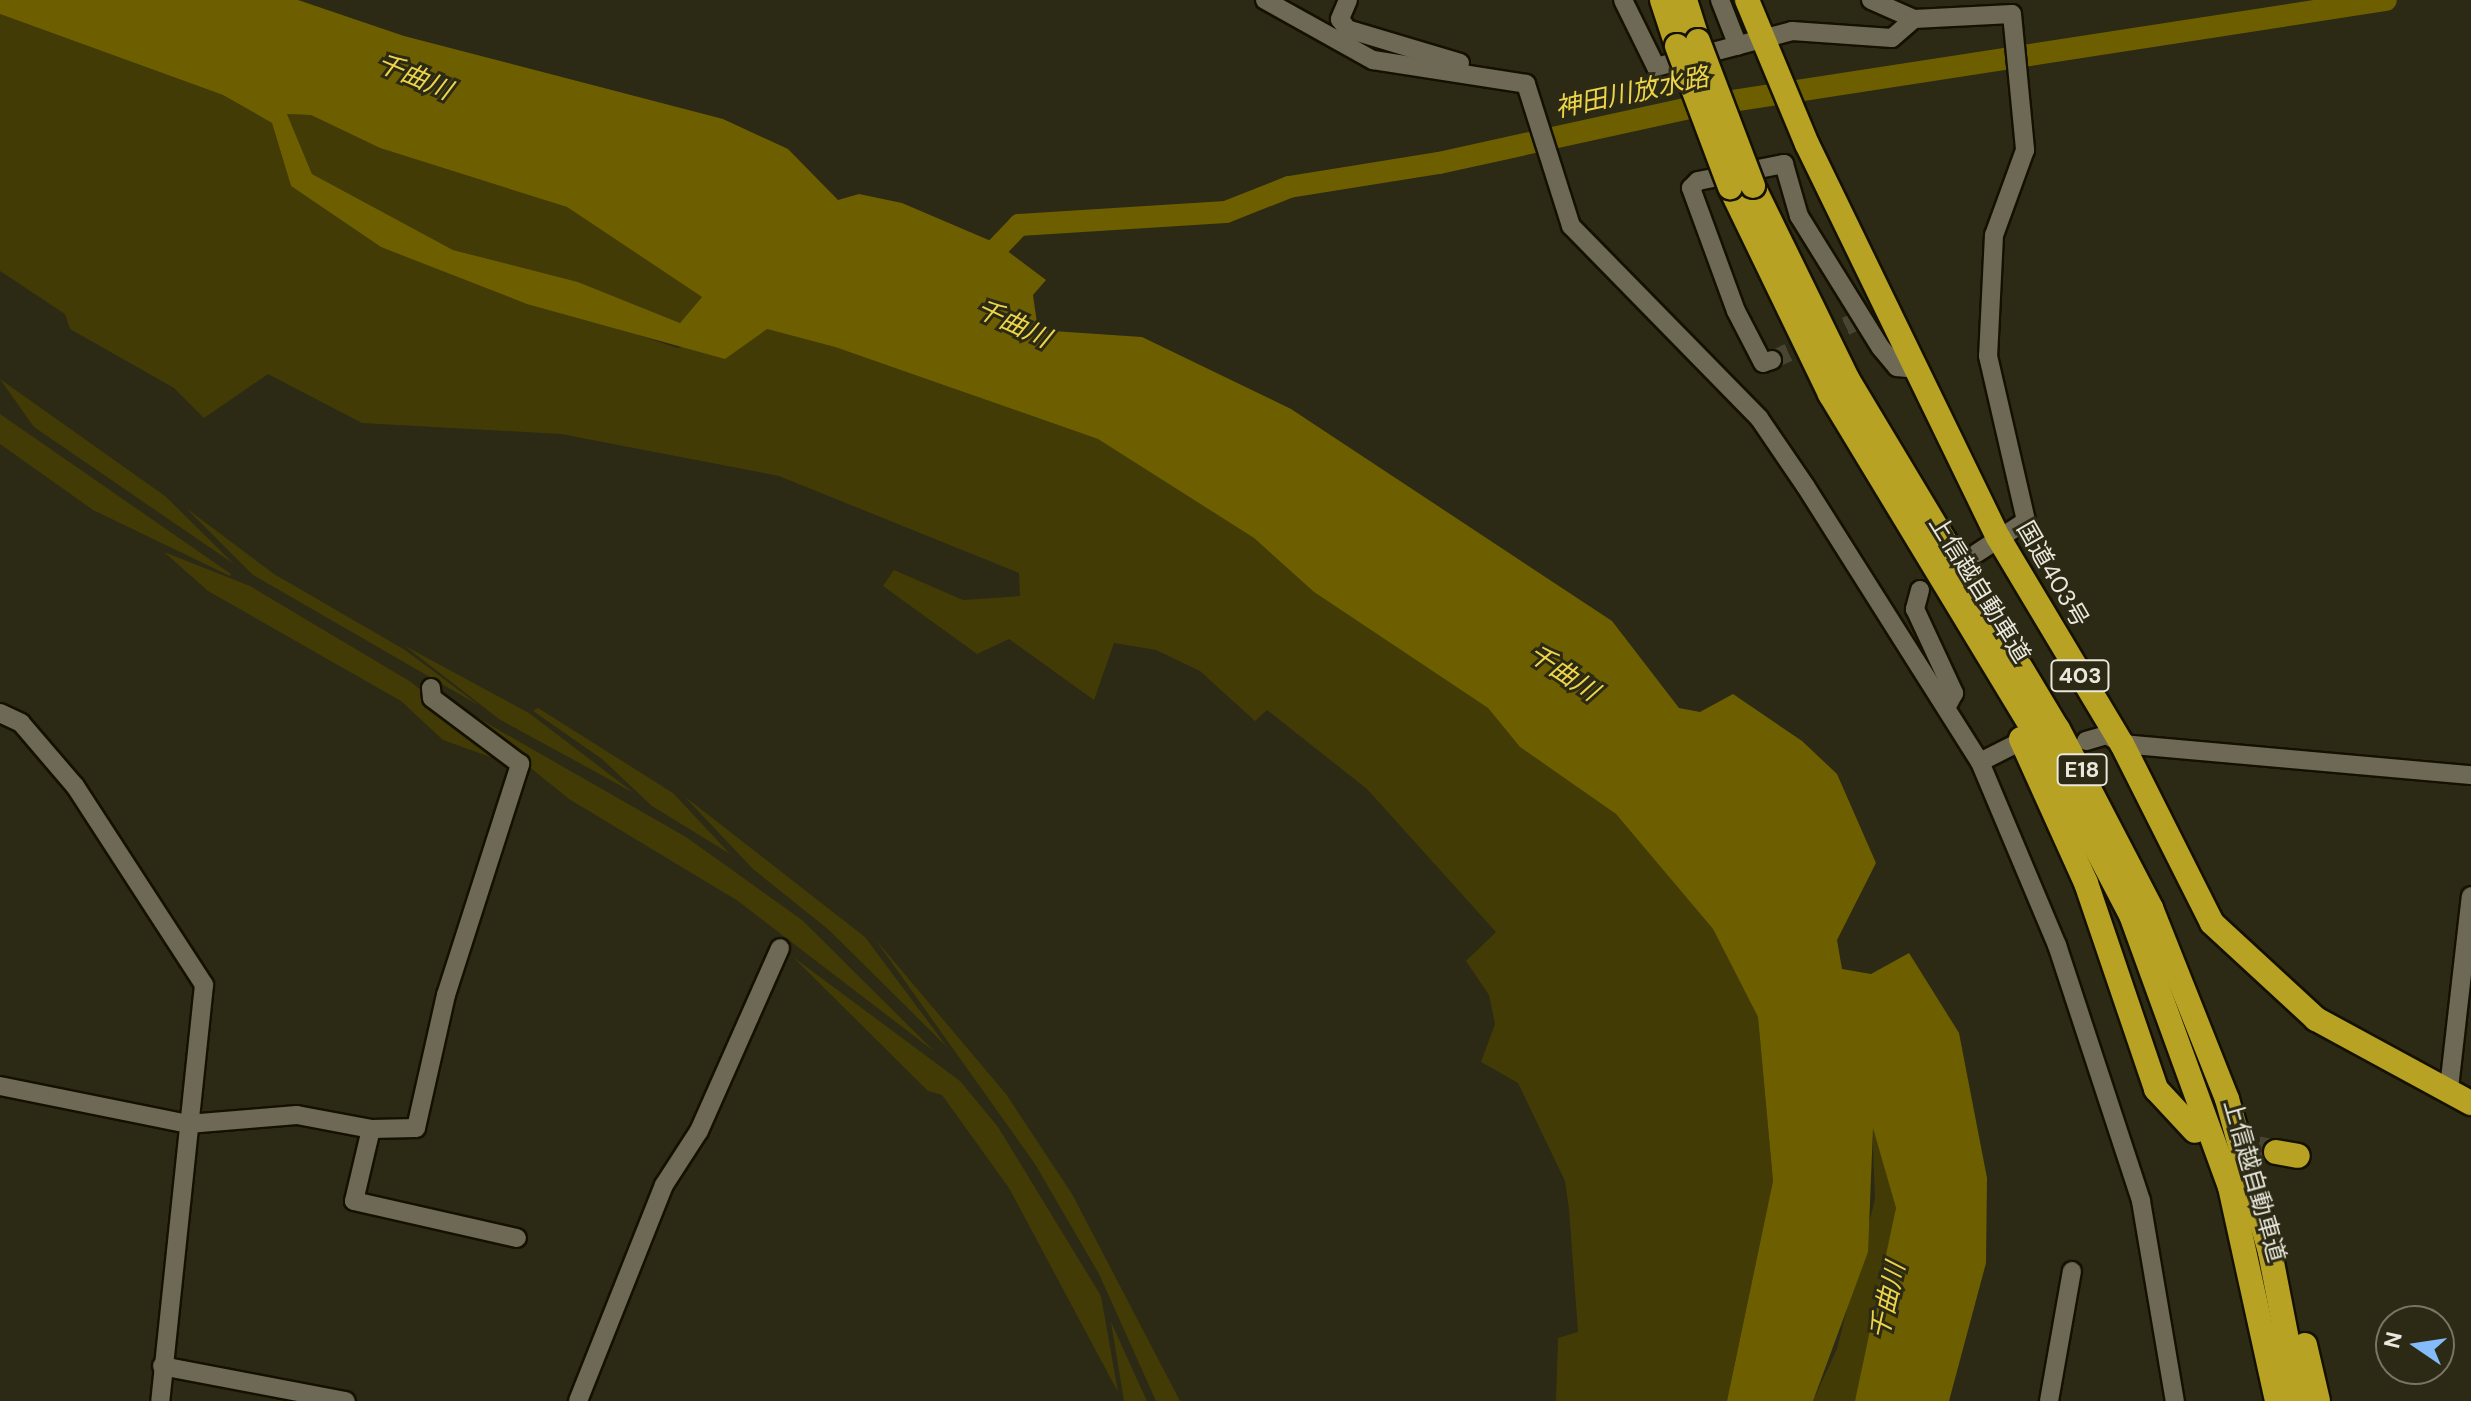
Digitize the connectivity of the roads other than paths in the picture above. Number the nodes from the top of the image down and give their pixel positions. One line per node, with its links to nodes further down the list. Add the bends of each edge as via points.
1 (1265, 0): 13 (street, via 1346,51)
2 (1348, 0): 13 (street, via 1340,19 1347,29 1449,55)
3 (1623, 0): 11 (street, via 1656,67)
4 (1662, 0): 10 (highway, 上信越自動車道 / E18)
5 (1685, 0): 10 (highway, 上信越自動車道 / E18)
6 (1720, 0): 11 (street)
7 (1747, 0): 12 (highway, 国道403号 / 403)
8 (1871, 0): 9 (street)
9 (1914, 19): 12 (street, via 1892,38 1792,31); 18 (street, via 2012,14 2025,94 2025,150 1994,235 1988,356 2026,521)
10 (1688, 44): 14 (highway, 上信越自動車道 / E18, bridge)
11 (1738, 46): 12 (street)
12 (1766, 47): 16 (highway, 国道403号 / 403)
13 (1468, 70): 22 (street, via 1520,80 1541,114 1552,184 1571,226 1759,418)
14 (1742, 186): 17 (highway, 上信越自動車道 / E18); 33 (highway, 上信越自動車道 / E18, via 1848,380 2122,845)
15 (1772, 360): 16 (street, via 1763,363 1736,311 1694,200 1698,181 1784,164 1799,216 1858,319 1897,367)
16 (1915, 369): 18 (highway, 国道403号 / 403)
17 (1870, 462): 37 (highway, via 2060,821 2156,1089); 46 (highway, 上信越自動車道 / E18, via 2047,752 2131,915 2230,1187)
18 (1998, 537): 19 (street); 25 (highway, 国道403号 / 403)
19 (1977, 553)
20 (1920, 590): 22 (street, via 1915,609 1954,693)
21 (431, 688): 36 (street, via 432,698 520,771 446,995 416,1128)
22 (1947, 706): 27 (street)
23 (0, 713): 35 (street, via 21,723 75,786 204,985)
24 (2086, 741): 25 (street, via 2107,735)
25 (2122, 744): 28 (street); 32 (highway, 国道403号 / 403, via 2212,923 2259,973 2316,1019)
26 (2012, 746): 27 (street)
27 (1980, 762): 45 (street, via 2098,1060 2141,1201)
28 (2471, 775)
29 (2471, 896): 32 (street)
30 (780, 948): 43 (street, via 699,1131 664,1185)
31 (0, 1086): 35 (street)
32 (2449, 1088): 34 (highway, 国道403号 / 403)
33 (2227, 1099): 47 (highway, 上信越自動車道 / E18, via 2270,1252); 48 (highway, via 2263,1197)
34 (2471, 1103)
35 (188, 1124): 36 (street, via 297,1115); 40 (street)
36 (371, 1129): 38 (street, via 354,1201)
37 (2195, 1131)
38 (517, 1238)
39 (2072, 1271): 44 (street)
40 (162, 1366): 41 (street); 42 (street)
41 (160, 1401)
42 (346, 1401)
43 (578, 1401)
44 (2049, 1401)
45 (2175, 1401)
46 (2277, 1401)
47 (2299, 1401)
48 (2318, 1401)

